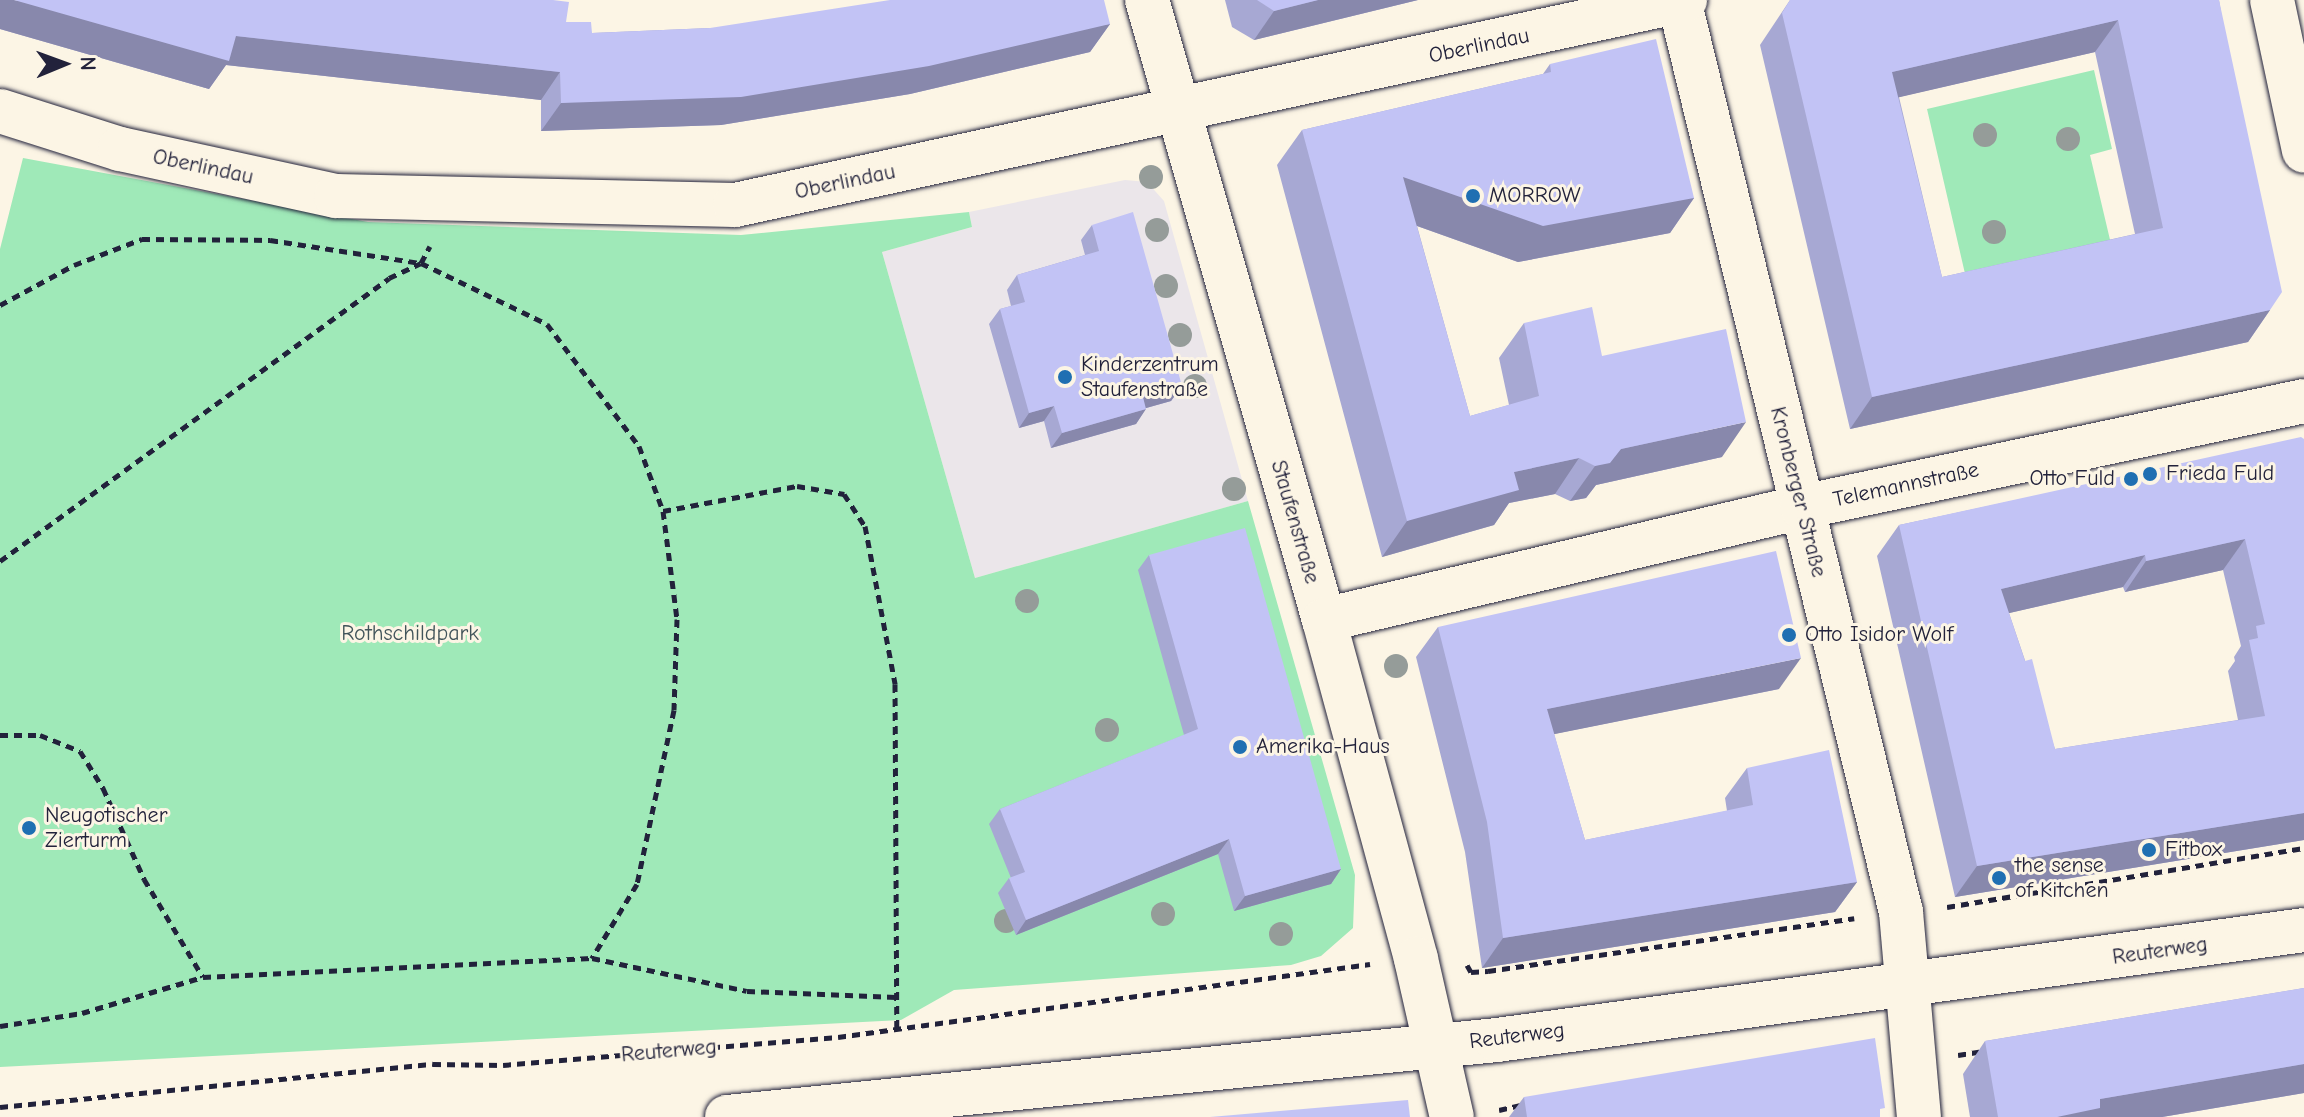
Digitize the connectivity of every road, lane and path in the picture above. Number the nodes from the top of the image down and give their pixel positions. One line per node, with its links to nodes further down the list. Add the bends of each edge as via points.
1 (1147, 0): 5 (street, Staufenstraße)
2 (1681, 0): 5 (street, Oberlindau); 11 (street, Kronberger Straße)
3 (2272, 0): 6 (street)
4 (0, 111): 7 (street, Oberlindau, via 120,149 336,196)
5 (1177, 112): 7 (street, Oberlindau, via 735,205); 14 (street, Staufenstraße)
6 (2304, 151)
7 (453, 202): 8 (path)
8 (421, 263): 9 (path, via 270,240 142,239 74,265); 12 (path, via 547,324 639,446); 13 (path, via 389,278)
9 (0, 305)
10 (2304, 401): 11 (street, Telemannstraße)
11 (1802, 507): 14 (street, Telemannstraße); 17 (street, Kronberger Straße)
12 (663, 511): 19 (path, via 677,619 674,710 637,884); 24 (path, via 797,486 844,494 865,526 895,684)
13 (0, 561)
14 (1324, 620): 27 (street, Staufenstraße, via 1416,959)
15 (0, 735): 22 (path, via 40,735 80,751 103,788 144,879)
16 (2304, 848): 17 (path)
17 (1901, 912): 21 (path); 23 (street, Kronberger Straße)
18 (2304, 930): 23 (street, Reuterweg)
19 (592, 958): 22 (path); 24 (path, via 747,991)
20 (1335, 968): 26 (path, Reuterweg)
21 (1488, 971)
22 (203, 977): 25 (path, via 82,1013)
23 (1911, 985): 27 (street, Reuterweg); 32 (street, Kronberger Straße)
24 (896, 997): 26 (path)
25 (0, 1026)
26 (897, 1029): 28 (path, Reuterweg, via 503,1065 433,1064)
27 (1432, 1047): 29 (street, Reuterweg); 31 (street, Staufenstraße)
28 (0, 1107)
29 (815, 1114): 30 (street, Reuterweg)
30 (727, 1117)
31 (1452, 1117)
32 (1919, 1117)

